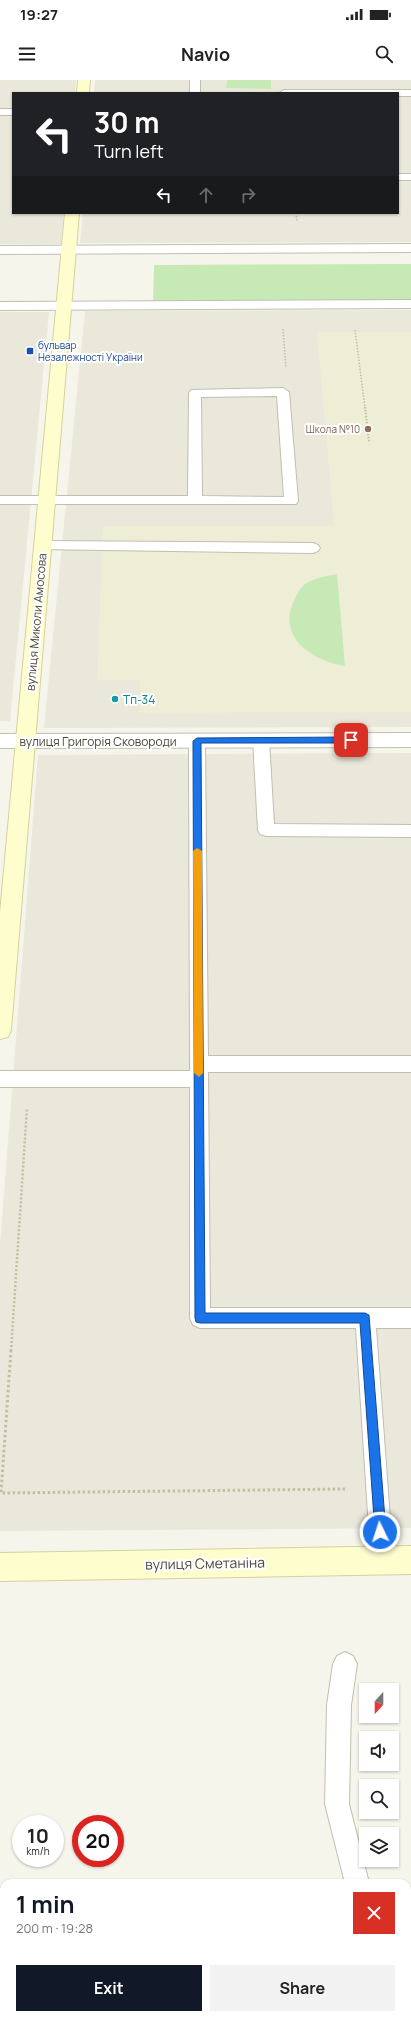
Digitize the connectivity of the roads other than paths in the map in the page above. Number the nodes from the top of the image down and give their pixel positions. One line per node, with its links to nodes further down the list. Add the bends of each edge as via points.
1 (84, 80): 3 (street)
2 (195, 80): 4 (lane)
3 (83, 92)
4 (195, 92)
5 (399, 93): 6 (lane)
6 (411, 93)
7 (0, 112): 8 (lane)
8 (12, 112)
9 (399, 177): 10 (lane)
10 (411, 177)
11 (72, 214): 13 (street, вулиця Миколи Амосова)
12 (411, 248): 13 (street)
13 (69, 249): 14 (street); 16 (street, вулиця Миколи Амосова)
14 (0, 250)
15 (411, 304): 16 (street)
16 (64, 305): 17 (street); 19 (street, вулиця Миколи Амосова)
17 (0, 306)
18 (0, 500): 19 (lane)
19 (46, 500): 20 (lane); 21 (street, вулиця Миколи Амосова)
20 (196, 500): 20 (lane, via 195,393 283,392 291,501)
21 (42, 546): 22 (lane); 26 (street, вулиця Миколи Амосова)
22 (313, 548)
23 (261, 740): 24 (street, вулиця Григорія Сковороди); 27 (street, вулиця Григорія Сковороди); 28 (lane, via 266,830)
24 (411, 740)
25 (0, 741): 26 (street, вулиця Григорія Сковороди)
26 (25, 741): 27 (street, вулиця Григорія Сковороди); 29 (street, вулиця Миколи Амосова)
27 (197, 741): 31 (lane)
28 (411, 831)
29 (0, 1030)
30 (411, 1064): 31 (lane)
31 (199, 1071): 32 (lane); 33 (lane, via 200,1318)
32 (0, 1079)
33 (365, 1318): 34 (lane); 35 (lane)
34 (411, 1318)
35 (382, 1560): 36 (street, вулиця Сметаніна); 37 (street, вулиця Сметаніна)
36 (411, 1560)
37 (0, 1567)
38 (345, 1664): 39 (lane, via 339,1705 338,1804)
39 (356, 1879)

